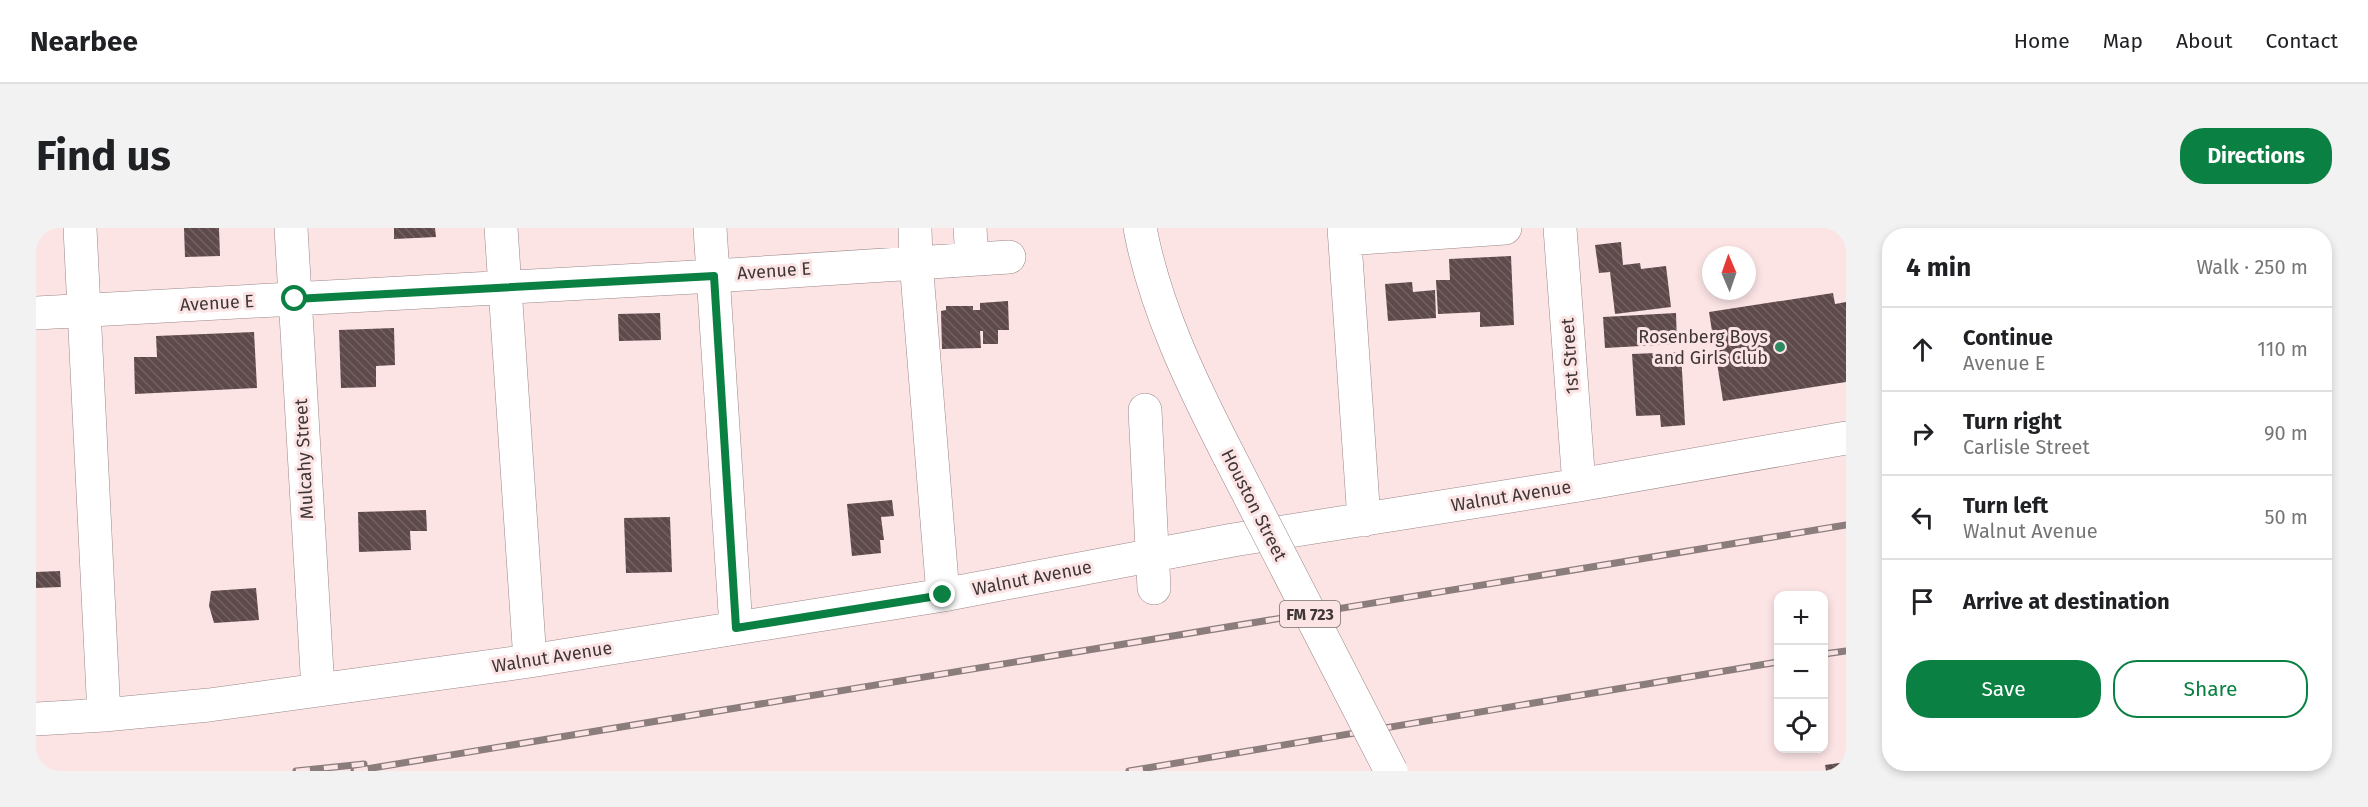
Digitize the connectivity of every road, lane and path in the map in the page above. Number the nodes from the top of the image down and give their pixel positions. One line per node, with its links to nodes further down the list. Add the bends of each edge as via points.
1 (80, 228): 16 (street)
2 (291, 228): 15 (street, Mulcahy Street)
3 (501, 228): 14 (street)
4 (710, 228): 13 (street)
5 (915, 228): 12 (street)
6 (1140, 228): 30 (street, Houston Street / FM 723, bridge, via 1168,323 1196,393)
7 (1505, 228): 9 (street)
8 (1560, 228): 20 (street, 1st Street)
9 (1345, 234): 21 (street)
10 (971, 243): 11 (street, Avenue E); 12 (street, Avenue E)
11 (1009, 256)
12 (916, 261): 13 (street, Avenue E); 24 (street)
13 (714, 276): 14 (street, Avenue E); 25 (street)
14 (505, 287): 15 (street, Avenue E); 26 (street)
15 (295, 299): 16 (street, Avenue E); 27 (street, Mulcahy Street)
16 (85, 310): 17 (street, Avenue E); 28 (street)
17 (36, 313)
18 (1145, 410): 22 (street)
19 (1846, 438): 20 (street, Walnut Avenue)
20 (1579, 485): 21 (street, Walnut Avenue)
21 (1364, 520): 22 (street, Walnut Avenue)
22 (1152, 555): 23 (street); 24 (street, Walnut Avenue)
23 (1154, 588)
24 (943, 595): 25 (street, Walnut Avenue)
25 (736, 628): 26 (street, Walnut Avenue)
26 (530, 661): 27 (street, Walnut Avenue)
27 (318, 690): 28 (street, Walnut Avenue)
28 (104, 715): 29 (street, Walnut Avenue)
29 (36, 719)
30 (1391, 771)

